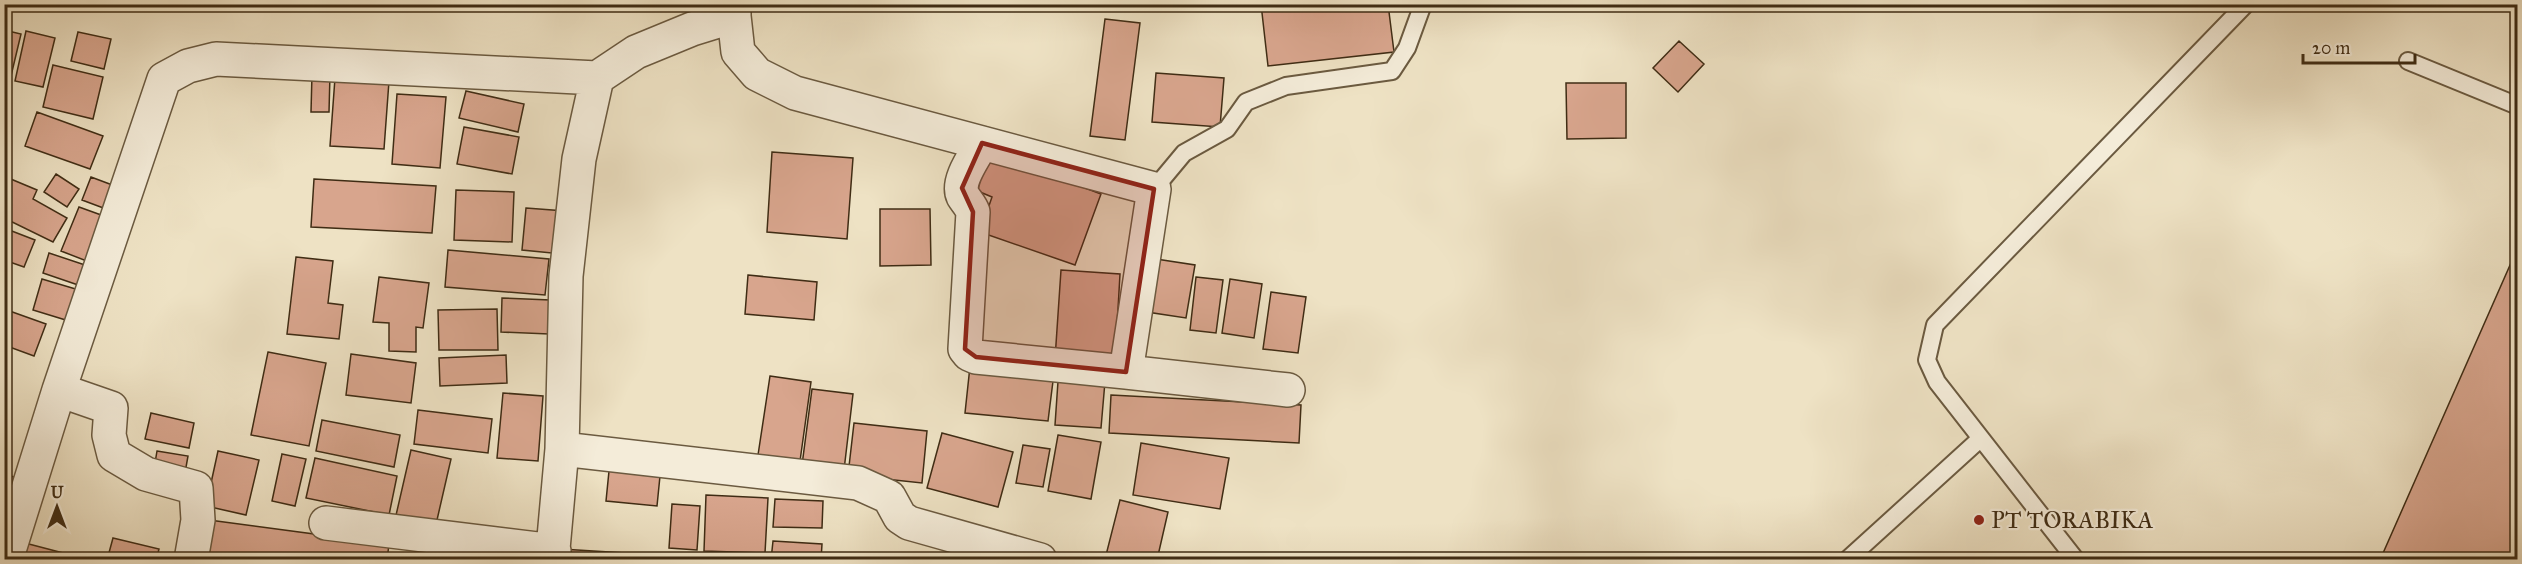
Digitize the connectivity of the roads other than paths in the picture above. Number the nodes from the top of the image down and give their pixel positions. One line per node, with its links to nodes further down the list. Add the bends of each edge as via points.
1 (1423, 4): 8 (lane, via 1407,48 1392,71 1286,86 1246,102 1227,129 1184,153)
2 (2246, 4): 12 (lane, via 1935,325 1927,360 1937,381)
3 (734, 10): 5 (street, via 636,52); 7 (street, via 738,52 757,74 795,93)
4 (2408, 61): 6 (lane)
5 (597, 78): 10 (street, via 216,59 188,66 164,79); 13 (street, via 579,159 566,276)
6 (2517, 106)
7 (982, 143): 8 (street); 9 (street, via 962,188 973,212 965,349 976,357)
8 (1154, 189): 9 (street)
9 (1126, 372): 11 (street)
10 (59, 390): 16 (street); 17 (street, via 111,408 114,455 146,474 196,488 198,520)
11 (1288, 390)
12 (1980, 439): 19 (lane); 20 (lane)
13 (562, 449): 15 (street); 18 (street, via 858,483 889,497 900,517 909,523)
14 (326, 523): 15 (street)
15 (553, 555)
16 (6, 560)
17 (191, 560)
18 (1040, 560)
19 (1847, 560)
20 (2076, 560)

